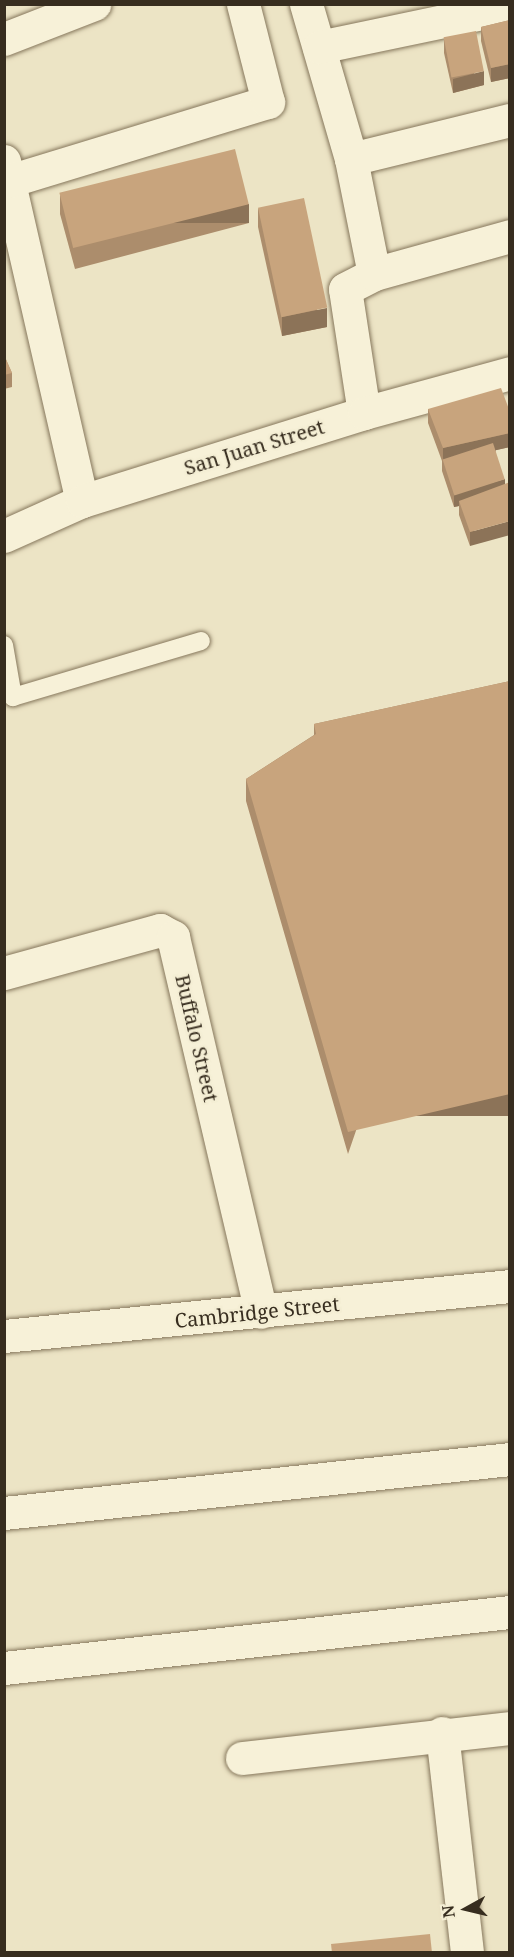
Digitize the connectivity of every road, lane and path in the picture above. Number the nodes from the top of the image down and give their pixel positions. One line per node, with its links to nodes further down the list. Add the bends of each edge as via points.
1 (94, 4): 5 (street)
2 (243, 4): 9 (street, via 268,102)
3 (306, 4): 6 (street)
4 (510, 7): 6 (street)
5 (4, 39)
6 (319, 47): 8 (street)
7 (510, 120): 8 (street)
8 (351, 159): 11 (street)
9 (7, 171): 14 (street)
10 (510, 237): 11 (street)
11 (374, 274): 13 (street, via 345,289)
12 (510, 373): 13 (street, San Juan Street)
13 (364, 413): 14 (street, San Juan Street)
14 (82, 501): 15 (street, San Juan Street)
15 (4, 536)
16 (201, 641): 17 (lane, via 13,697)
17 (4, 645)
18 (4, 973): 20 (street, Buffalo Street, via 160,930 173,937)
19 (510, 1286): 20 (street, Cambridge Street)
20 (261, 1312): 21 (street, Cambridge Street)
21 (4, 1336)
22 (510, 1459): 23 (street)
23 (4, 1513)
24 (510, 1612): 25 (street)
25 (4, 1668)
26 (510, 1728): 27 (street)
27 (442, 1733): 28 (street); 29 (street)
28 (242, 1758)
29 (467, 1953)

